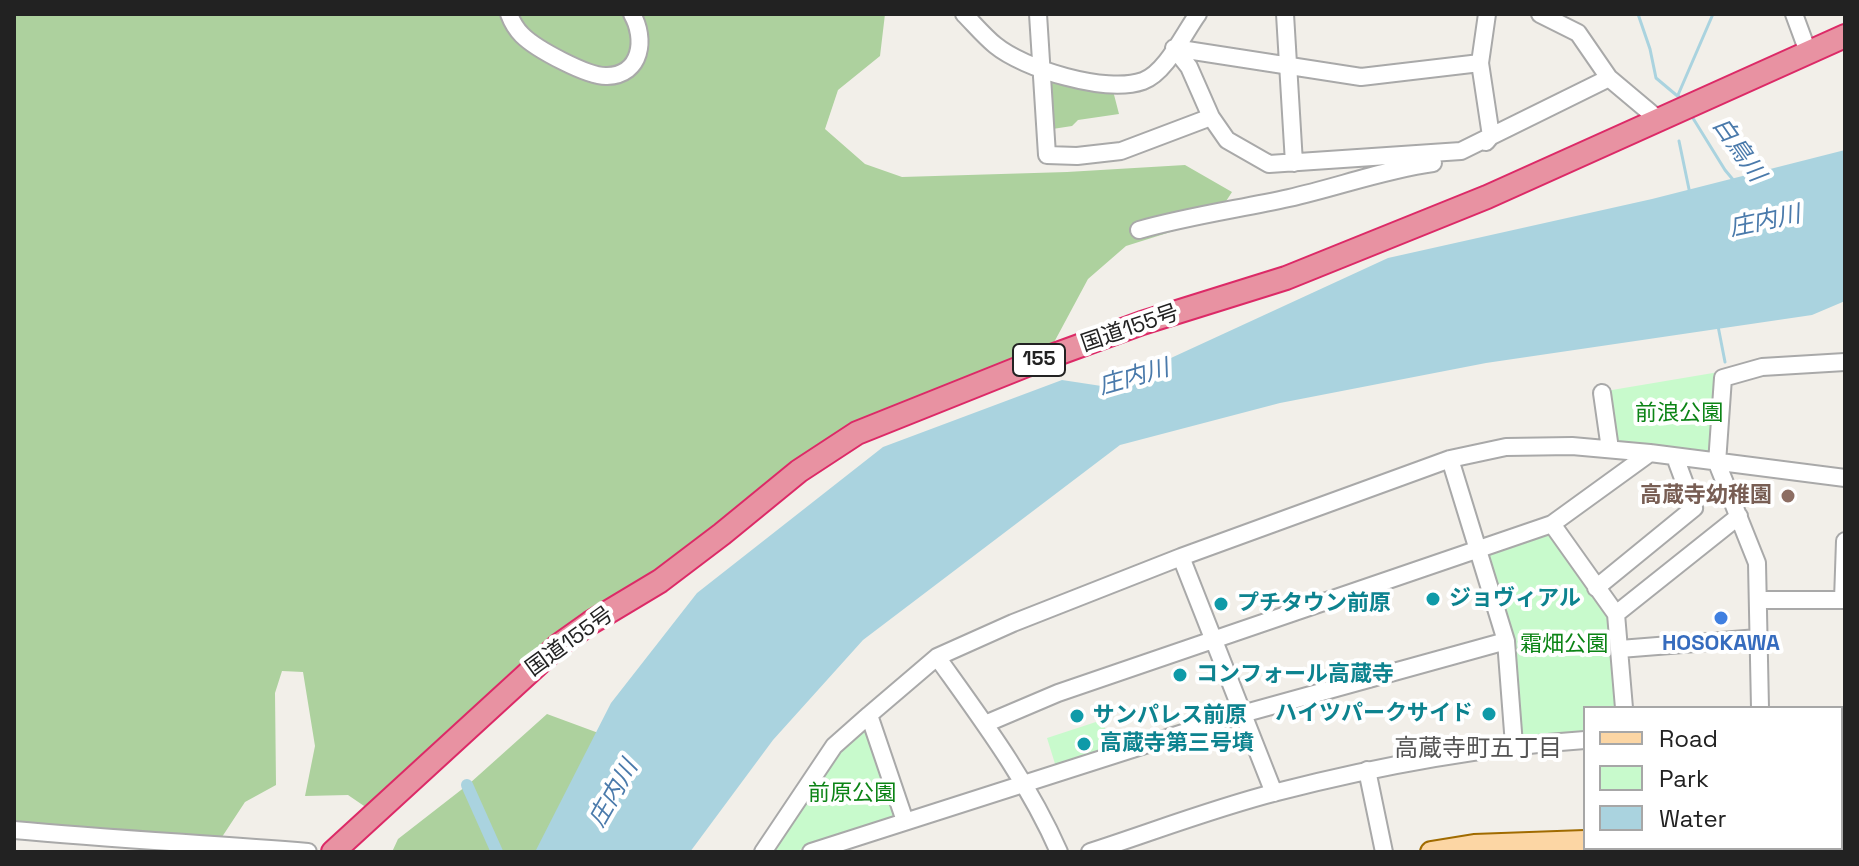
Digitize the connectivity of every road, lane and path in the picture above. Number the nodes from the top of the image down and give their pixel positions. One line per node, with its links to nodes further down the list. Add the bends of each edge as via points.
1 (509, 14): 2 (street, via 533,44 609,76 634,61 642,45)
2 (632, 14)
3 (964, 14): 15 (street, via 995,46)
4 (1038, 14): 15 (street)
5 (1198, 14): 11 (street)
6 (1285, 14): 14 (street)
7 (1487, 14): 13 (street)
8 (1540, 14): 16 (street, via 1578,33)
9 (1794, 14): 12 (street)
10 (1845, 36): 12 (highway, 国道155号 / 155)
11 (1174, 48): 14 (street); 15 (street, via 1161,69 1143,81 1084,83); 17 (street, via 1189,67)
12 (1808, 52): 18 (highway, 国道155号 / 155)
13 (1480, 63): 14 (street, via 1361,77); 19 (street)
14 (1290, 65): 20 (street)
15 (1043, 68): 17 (street, via 1047,155 1121,151)
16 (1609, 78): 18 (street); 19 (street)
17 (1211, 117): 20 (street, via 1227,140 1248,154 1269,164)
18 (1659, 120): 58 (highway, 国道155号 / 155, via 1286,278 1114,333 857,433 799,471 660,581 559,645)
19 (1491, 136): 20 (street, via 1461,151); 21 (street, via 1463,158 1393,168 1322,190)
20 (1294, 163)
21 (1139, 230)
22 (1845, 362): 28 (street, via 1762,367 1723,378)
23 (1602, 393): 24 (street)
24 (1610, 449): 25 (street); 27 (street, via 1506,447)
25 (1650, 453): 26 (street); 31 (street)
26 (1675, 457): 28 (street); 35 (street, via 1694,508)
27 (1450, 459): 33 (street); 34 (street)
28 (1717, 463): 29 (street); 30 (street)
29 (1845, 478)
30 (1739, 516): 36 (street, via 1757,563); 38 (street)
31 (1552, 524): 33 (street); 35 (street)
32 (1845, 541): 37 (street)
33 (1478, 548): 40 (street); 41 (street)
34 (1181, 557): 40 (street); 43 (street)
35 (1596, 588): 38 (street)
36 (1758, 600): 37 (street); 39 (street)
37 (1844, 600)
38 (1616, 614): 42 (street)
39 (1758, 638): 42 (street); 45 (street)
40 (1214, 639): 46 (street); 48 (street)
41 (1506, 641): 46 (street); 50 (street)
42 (1620, 649): 44 (street)
43 (937, 657): 47 (street); 48 (street)
44 (1624, 706)
45 (1760, 706)
46 (1242, 714): 52 (street); 53 (street)
47 (869, 715): 54 (street); 59 (street, via 834,746)
48 (985, 724): 52 (street)
49 (1583, 740): 50 (street)
50 (1514, 745): 51 (street)
51 (1367, 770): 53 (street); 63 (street)
52 (1024, 783): 54 (street); 61 (street)
53 (1274, 793): 62 (street)
54 (905, 821): 60 (street)
55 (14, 830): 57 (street)
56 (1583, 841): 64 (main road)
57 (308, 852)
58 (333, 852)
59 (763, 852)
60 (811, 852)
61 (1059, 852)
62 (1090, 852)
63 (1384, 852)
64 (1431, 852)

